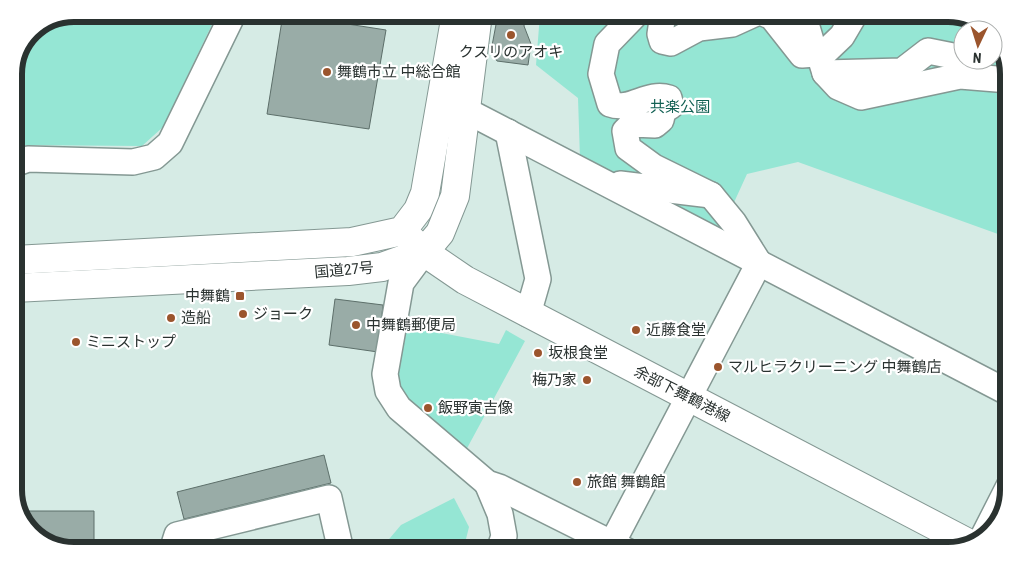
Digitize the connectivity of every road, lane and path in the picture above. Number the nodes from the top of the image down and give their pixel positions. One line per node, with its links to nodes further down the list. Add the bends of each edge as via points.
1 (229, 22): 16 (street, via 170,143 154,156 133,162)
2 (455, 22): 19 (main road, via 425,193 418,210)
3 (477, 22): 14 (main road)
4 (628, 22): 18 (street, via 607,44 601,74 610,104 626,106 662,96 669,98 670,106 663,111 662,120 656,125 632,124 625,132 628,148 654,167)
5 (662, 22): 6 (street, via 662,41 670,43 699,28)
6 (736, 22)
7 (776, 22): 11 (street, via 802,55)
8 (806, 22): 11 (street)
9 (850, 22): 11 (street)
10 (953, 56): 11 (street, via 928,51 902,71)
11 (820, 61): 13 (street, via 838,87 861,97 960,76)
12 (988, 70): 13 (street)
13 (1000, 80)
14 (467, 111): 15 (street); 20 (main road, via 454,196 440,233)
15 (508, 132): 17 (street); 24 (street, via 538,279)
16 (23, 161)
17 (603, 182): 18 (street); 22 (street)
18 (711, 196): 22 (street, via 734,223)
19 (402, 231): 20 (main road, 余部下舞鶴港線); 21 (main road, 国道27号, via 352,242)
20 (424, 252): 23 (main road, 国道27号, via 382,267 348,271); 24 (main road, 余部下舞鶴港線, via 465,280); 27 (street, via 401,283 385,374 388,391 399,408)
21 (23, 260)
22 (759, 263): 25 (street); 26 (street)
23 (23, 288)
24 (528, 314): 26 (main road, 余部下舞鶴港線)
25 (1000, 388)
26 (690, 398): 28 (main road, 余部下舞鶴港線); 33 (street)
27 (488, 483): 31 (street, via 500,514); 32 (street)
28 (963, 541)
29 (175, 542): 30 (street, via 177,535 329,498)
30 (339, 542)
31 (502, 542)
32 (603, 542)
33 (619, 542)

